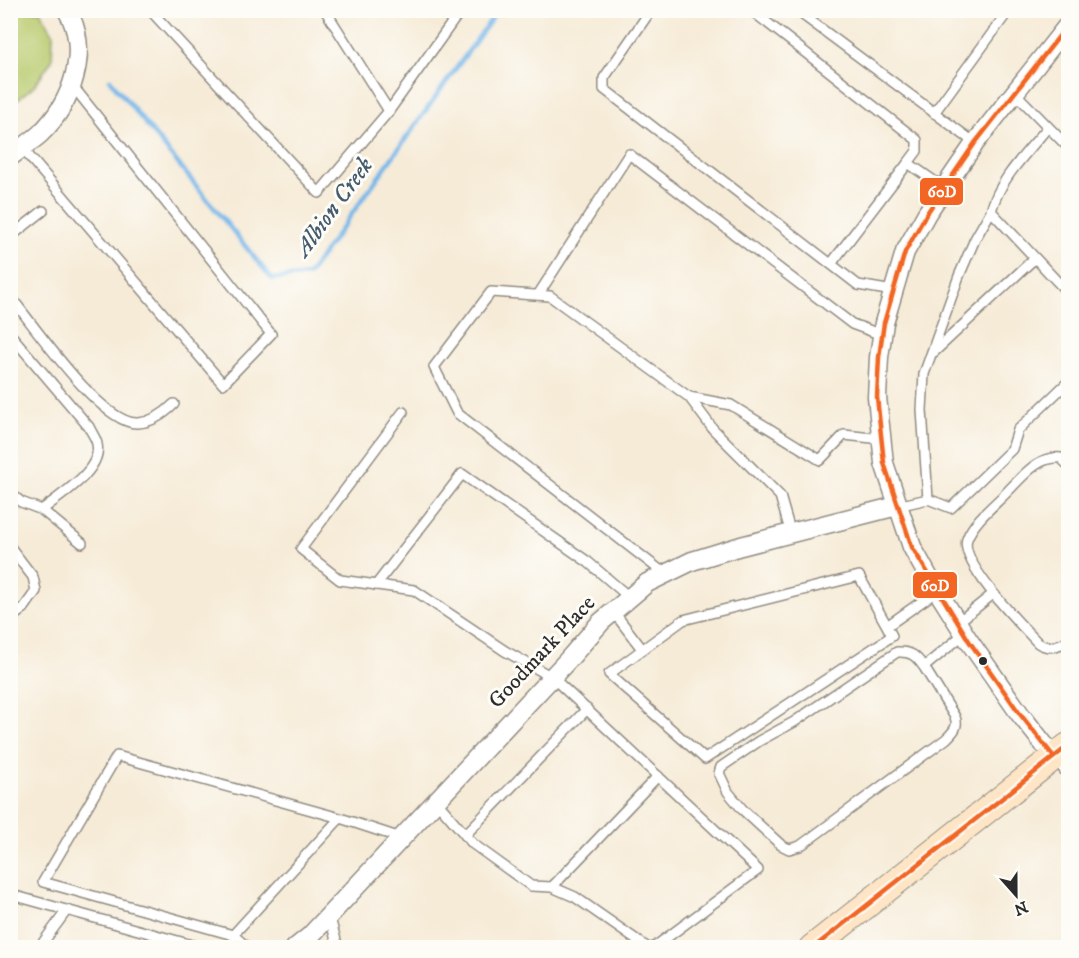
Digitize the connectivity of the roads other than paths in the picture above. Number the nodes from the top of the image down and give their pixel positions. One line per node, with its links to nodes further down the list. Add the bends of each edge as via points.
1 (67, 10): 10 (street, via 78,40)
2 (150, 10): 12 (lane, via 319,193)
3 (325, 10): 12 (lane)
4 (461, 10): 12 (lane)
5 (651, 10): 24 (lane, via 604,78 604,89)
6 (751, 10): 18 (lane, via 917,140 917,152)
7 (796, 10): 13 (lane)
8 (1009, 10): 13 (lane)
9 (1068, 25): 11 (street)
10 (72, 85): 17 (street, via 41,133); 17 (lane, via 271,334 223,384)
11 (1015, 93): 14 (lane); 15 (street)
12 (389, 111)
13 (934, 112): 15 (lane)
14 (1048, 127): 16 (lane); 21 (lane, via 1007,177)
15 (975, 143): 19 (street)
16 (1068, 147)
17 (16, 153)
18 (908, 163): 19 (lane); 24 (lane)
19 (944, 188): 25 (street, via 905,252)
20 (43, 211): 22 (lane)
21 (991, 211): 23 (lane); 31 (lane, via 959,276)
22 (10, 237)
23 (1035, 258): 26 (lane); 31 (lane)
24 (831, 264): 25 (lane, via 858,285)
25 (893, 291): 30 (street)
26 (1068, 293)
27 (538, 295): 30 (lane, via 629,154 852,324); 33 (lane, via 550,296); 45 (lane, via 491,292 434,368 457,413)
28 (10, 296): 34 (lane, via 87,392 117,417 137,423 160,417)
29 (10, 334): 41 (lane, via 89,427 97,444 97,460 90,470)
30 (882, 335): 36 (street, via 877,397)
31 (932, 354): 39 (lane, via 924,374 922,410)
32 (1068, 382): 39 (lane, via 1018,430 1012,449 951,508)
33 (689, 397): 36 (lane, via 731,405 820,460 844,435); 42 (lane, via 713,429 780,496)
34 (174, 404)
35 (403, 412): 46 (lane, via 301,549 340,580)
36 (882, 439): 40 (street, via 884,463)
37 (1068, 465): 48 (lane, via 1061,458 1050,457 1033,467 973,527 966,542 968,556)
38 (10, 493): 41 (lane)
39 (928, 499): 40 (lane)
40 (897, 506): 42 (street, Goodmark Place); 47 (street, via 912,547)
41 (42, 510): 43 (lane)
42 (791, 534): 45 (street, Goodmark Place, via 692,561)
43 (82, 543)
44 (10, 547): 51 (lane, via 33,577 36,591)
45 (665, 574): 49 (street, Goodmark Place)
46 (376, 585): 49 (lane, via 462,474 588,562); 57 (lane, via 414,590 505,651)
47 (937, 591): 52 (lane); 53 (street)
48 (993, 594): 53 (lane); 54 (lane, via 1038,643 1046,648)
49 (628, 597): 50 (street, Goodmark Place)
50 (613, 611): 55 (lane); 57 (street, Goodmark Place)
51 (10, 619)
52 (887, 626): 55 (lane, via 860,576 683,620); 55 (lane, via 892,636 705,759 609,674)
53 (960, 628): 56 (lane); 59 (street, via 1020,714)
54 (1068, 641)
55 (642, 649)
56 (924, 667): 56 (lane, via 955,717 956,729 800,846 789,849 781,845 728,792 719,773 722,767 897,652 907,651)
57 (552, 677): 58 (lane); 61 (street, Goodmark Place)
58 (587, 709): 60 (lane); 63 (lane)
59 (1064, 759): 77 (main road)
60 (658, 776): 65 (lane); 76 (lane, via 758,870)
61 (436, 801): 63 (lane); 64 (street, Goodmark Place)
62 (340, 818): 64 (lane); 69 (lane); 69 (lane, via 117,756 43,882)
63 (465, 835): 65 (lane, via 531,886)
64 (401, 838): 68 (street, Goodmark Place)
65 (552, 887): 75 (lane, via 576,897)
66 (10, 897): 67 (lane)
67 (67, 910): 70 (lane); 71 (lane)
68 (329, 914): 73 (street, Goodmark Place); 74 (lane)
69 (233, 935): 72 (lane)
70 (39, 948)
71 (203, 948)
72 (248, 948)
73 (295, 948)
74 (338, 948)
75 (648, 948)
76 (653, 948)
77 (812, 948)

